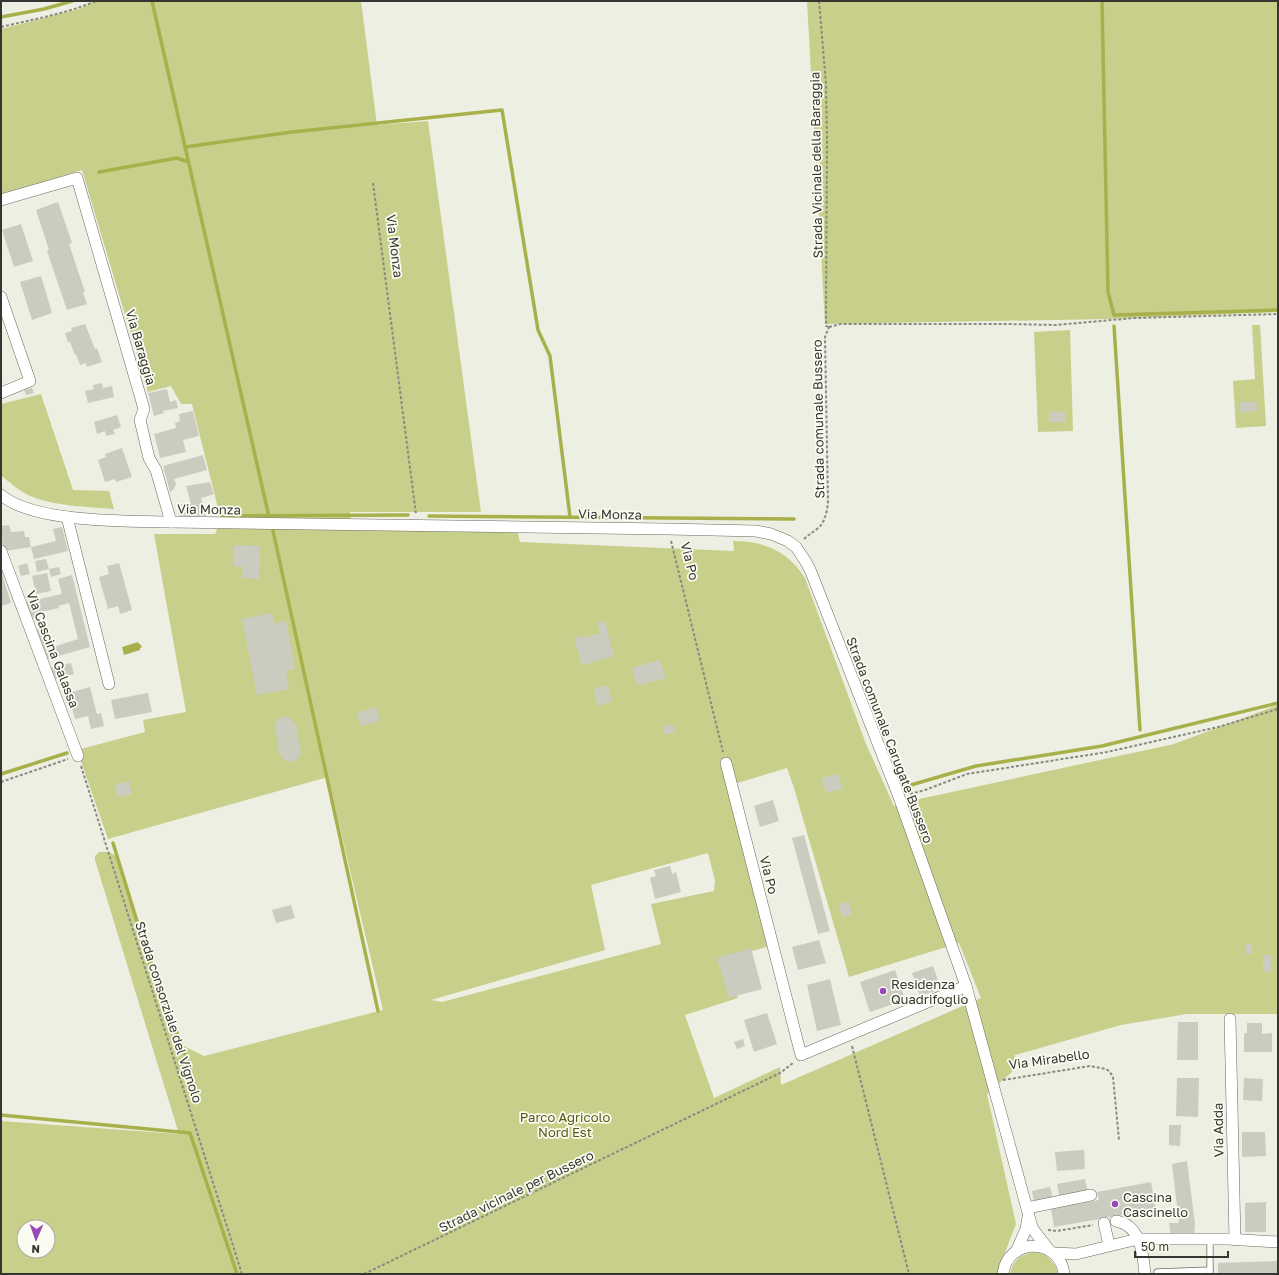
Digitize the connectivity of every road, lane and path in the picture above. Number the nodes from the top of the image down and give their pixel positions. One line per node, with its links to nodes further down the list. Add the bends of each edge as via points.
1 (96, 1): 3 (path, via 46,18)
2 (819, 1): 8 (path, Strada Vicinale della Baraggia, via 826,84 826,326)
3 (1, 27)
4 (373, 183): 13 (path, Via Monza, via 416,512)
5 (1, 200): 12 (street, Via Baraggia, via 77,178 144,408 140,420 149,458 156,470)
6 (1, 297): 9 (street, via 30,381)
7 (1278, 314): 8 (path, via 1134,318 1056,325 841,324)
8 (829, 327): 15 (path, Strada comunale Bussero, via 825,337 828,502 826,514 818,528)
9 (1, 393)
10 (2, 497): 11 (street, Via Monza, via 33,510)
11 (67, 517): 12 (street, Via Monza); 17 (street)
12 (171, 522): 13 (street, Via Monza)
13 (421, 526): 14 (street, Via Monza)
14 (667, 529): 15 (street, Via Monza, via 762,532 788,541); 20 (path, Via Po)
15 (796, 547): 22 (street, Strada comunale Carugate Bussero, via 811,572)
16 (1, 551): 19 (street, Via Cascina Galassa)
17 (109, 684)
18 (1278, 709): 22 (path, via 1218,727 1107,752 967,774)
19 (78, 756): 21 (path); 45 (path, Strada consorziale del Vignolo)
20 (726, 763): 27 (street, Via Po)
21 (1, 782)
22 (899, 797): 23 (street, Strada comunale Carugate Bussero)
23 (951, 946): 24 (street, Via Mirabello)
24 (966, 986): 26 (street); 28 (street, Via Mirabello)
25 (1230, 1019): 37 (street, Via Adda)
26 (849, 1035): 27 (street); 47 (path)
27 (801, 1055): 46 (path, Strada vicinale per Bussero, via 780,1073)
28 (993, 1081): 29 (path, Via Mirabello, via 1090,1066 1106,1069 1113,1077); 31 (street, Via Mirabello)
29 (1119, 1140)
30 (1091, 1195): 31 (street)
31 (1028, 1210): 41 (street, Via Mirabello, via 1026,1229); 42 (street, Via Mirabello, via 1035,1232)
32 (1116, 1221): 35 (street, via 1124,1223)
33 (1104, 1223): 34 (path, via 1055,1231); 39 (street)
34 (1044, 1228)
35 (1138, 1239): 36 (street); 39 (street); 50 (street, via 1143,1252)
36 (1210, 1239): 37 (street); 43 (lane)
37 (1234, 1240): 38 (street)
38 (1278, 1242)
39 (1109, 1245): 40 (street)
40 (1086, 1251): 42 (street, via 1076,1254); 49 (street)
41 (1016, 1252): 42 (street, via 1023,1248 1039,1246); 48 (street, Via Mirabello, via 1008,1260)
42 (1052, 1252): 49 (street, Via Mirabello, via 1062,1263)
43 (1210, 1272): 44 (lane)
44 (1157, 1273)
45 (242, 1274)
46 (364, 1274)
47 (909, 1274)
48 (1003, 1274)
49 (1065, 1274)
50 (1145, 1274)

